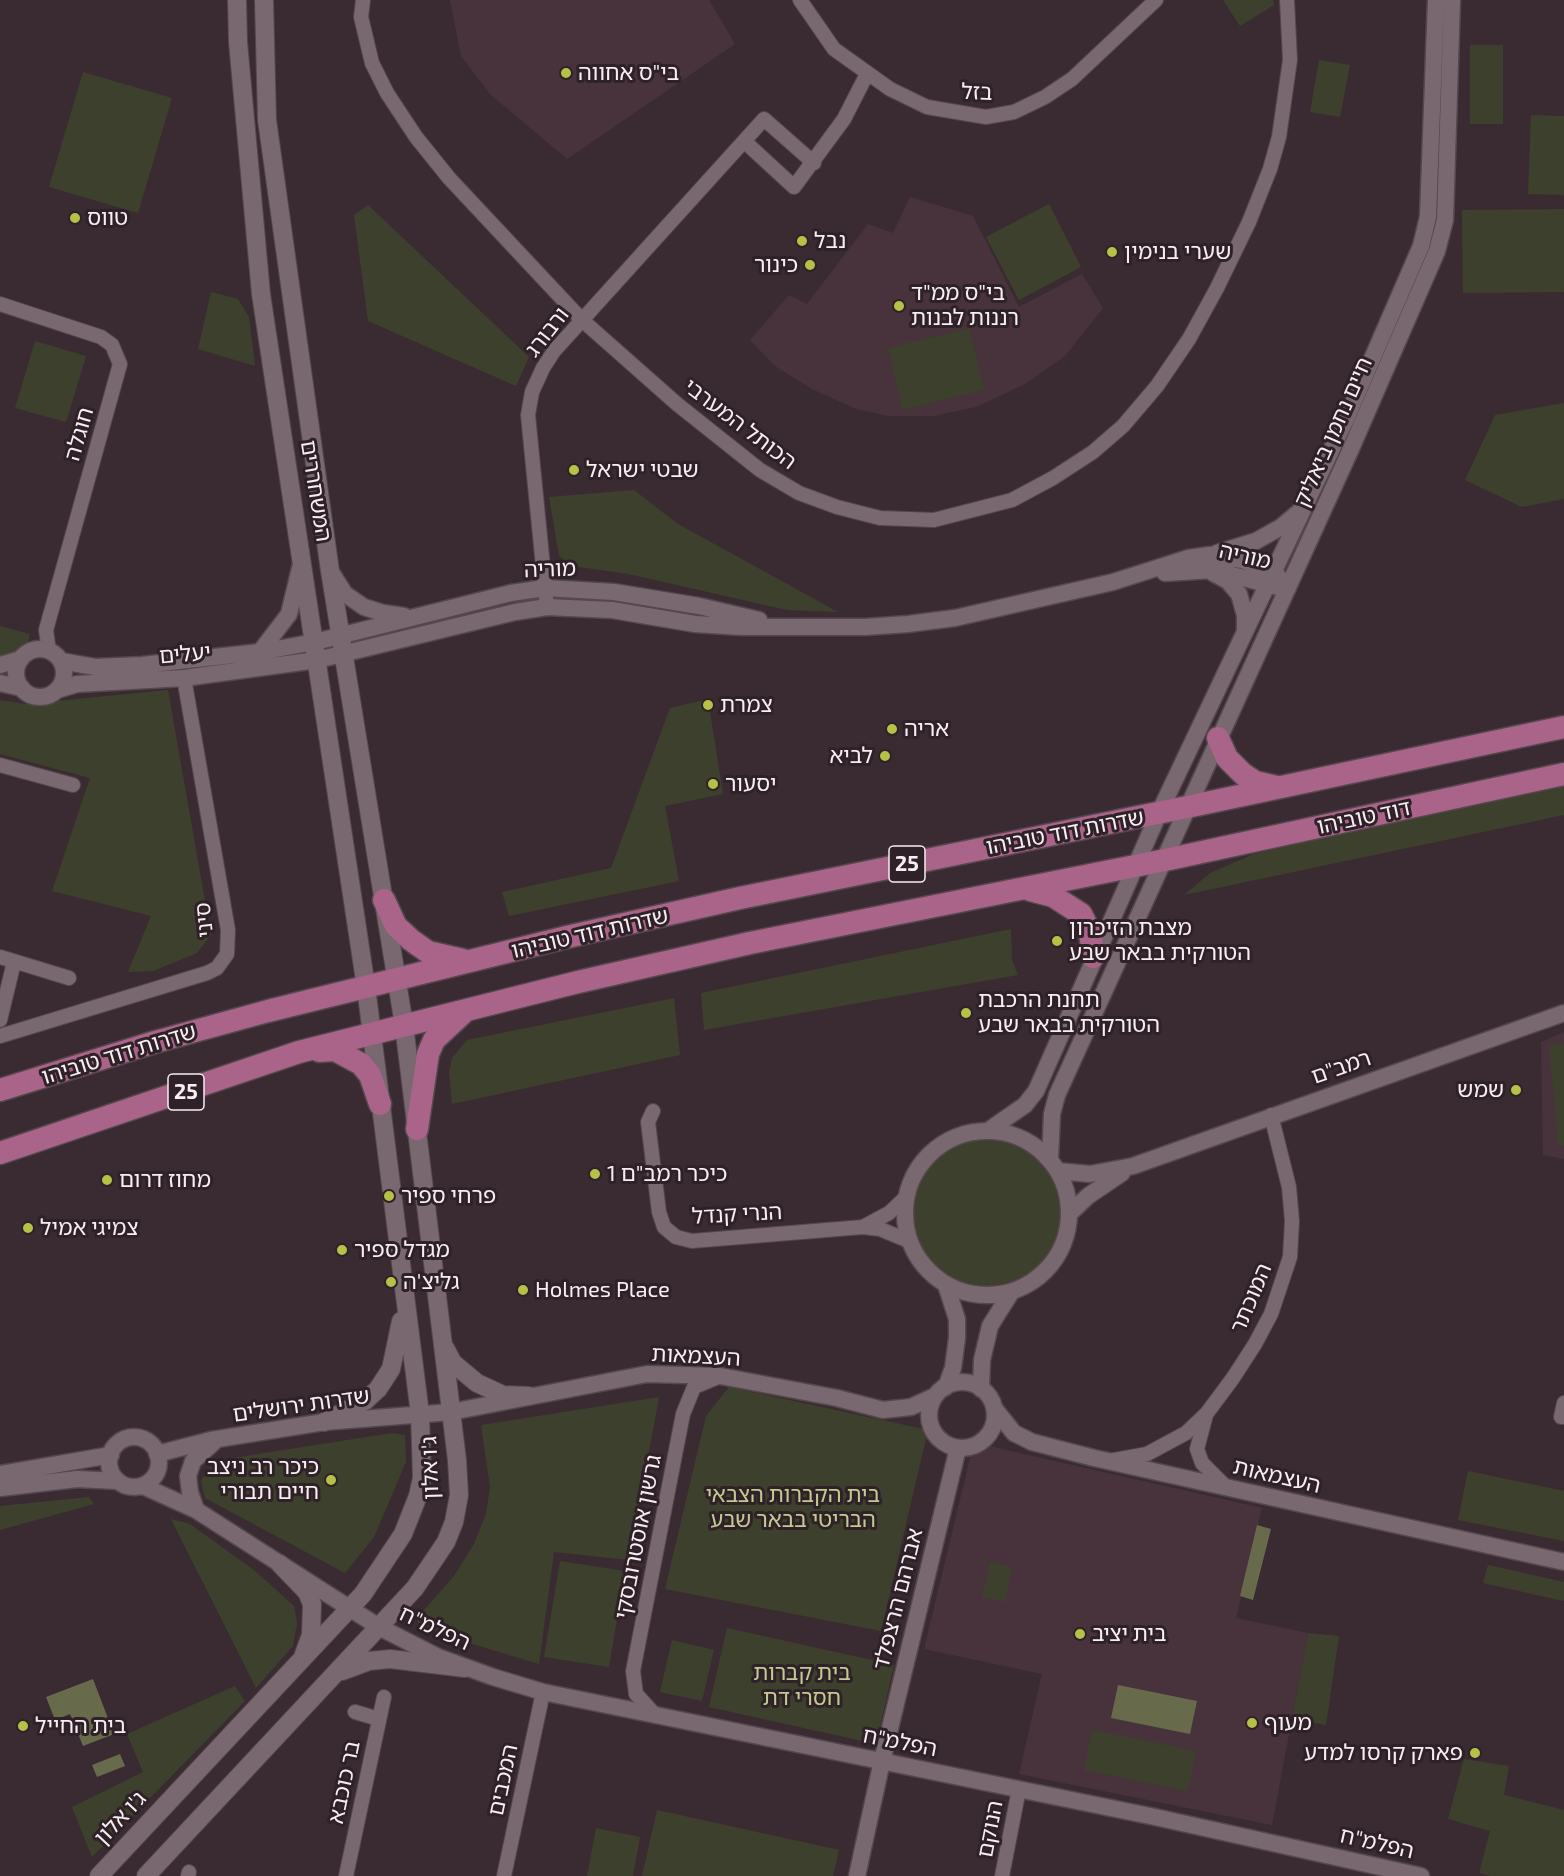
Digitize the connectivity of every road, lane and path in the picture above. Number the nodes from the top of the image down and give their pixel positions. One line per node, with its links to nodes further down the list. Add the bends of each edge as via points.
1 (237, 0): 15 (main road, המשחררים, via 261,294)
2 (264, 0): 17 (main road, המשחררים, via 267,120)
3 (363, 0): 13 (street, הכותל המערבי, via 361,17 372,63 416,137 449,178)
4 (800, 0): 9 (street, בזל, via 834,49)
5 (1156, 0): 9 (street, בזל, via 1072,79 1014,112 986,117 927,107)
6 (1287, 0): 13 (street, הכותל המערבי, via 1290,60 1279,137 1270,169 1249,222 1189,339 1123,426 1093,452 1012,500 934,520 880,518 799,492 723,443)
7 (1436, 0): 14 (street, חיים נחמן ביאליק, via 1426,227 1403,289)
8 (1452, 0): 20 (street, חיים נחמן ביאליק, via 1445,220 1437,251)
9 (867, 74): 11 (street, via 844,119)
10 (744, 141): 11 (street, ורבורג, via 764,119); 11 (street, via 794,187); 13 (street, ורבורג)
11 (814, 163)
12 (0, 304): 29 (street, חוגלה, via 101,337 112,345 120,364 46,630)
13 (582, 320): 19 (street, ורבורג, via 543,368 532,392 528,415)
14 (1307, 504): 16 (street, via 1281,527 1256,541); 18 (street, חיים נחמן ביאליק)
15 (302, 557): 26 (main road, המשחררים); 27 (street, via 289,614)
16 (1201, 563): 18 (street, מוריה); 23 (street, מוריה, via 955,618 865,627); 25 (street, via 1228,581 1239,594 1245,615)
17 (330, 572): 22 (street, via 345,594 364,607); 24 (main road, המשחררים)
18 (1272, 579): 20 (street, מוריה); 25 (street, חיים נחמן ביאליק)
19 (545, 588): 21 (street, ורבורג); 22 (street, מוריה); 23 (street, מוריה, via 614,592)
20 (1287, 588): 37 (street, חיים נחמן ביאליק)
21 (547, 607): 23 (street, מוריה, via 612,610 695,624); 28 (street, מוריה)
22 (414, 617): 24 (street, מוריה)
23 (789, 626)
24 (340, 635): 26 (street, מוריה); 28 (main road, המשחררים)
25 (1244, 638): 43 (street, חיים נחמן ביאליק)
26 (316, 651): 27 (street, יעלים); 28 (street, מוריה); 32 (street, יעלים); 54 (main road, המשחררים)
27 (260, 652): 29 (street, יעלים, via 95,667)
28 (343, 654): 47 (main road, המשחררים)
29 (55, 656): 30 (street, via 33,650); 35 (street, via 64,677)
30 (21, 659): 31 (street); 34 (street, via 16,674)
31 (0, 665)
32 (184, 678): 35 (street, יעלים, via 77,684); 60 (street, סיני, via 227,920 227,954 217,968 207,973)
33 (0, 682): 34 (street)
34 (22, 688): 35 (street, via 35,696)
35 (57, 690)
36 (1564, 727): 41 (highway, דוד טוביהו / 25)
37 (1218, 738): 41 (highway, via 1227,758 1243,774 1255,782); 42 (street, חיים נחמן ביאליק)
38 (0, 765): 40 (street)
39 (1564, 774): 44 (highway, דוד טוביהו / 25)
40 (74, 785)
41 (1281, 788): 42 (highway, דוד טוביהו / 25)
42 (1187, 807): 43 (highway, שדרות דוד טוביהו / 25); 44 (street, חיים נחמן ביאליק)
43 (1159, 813): 45 (street, חיים נחמן ביאליק); 50 (highway, שדרות דוד טוביהו / 25, via 740,898)
44 (1165, 860): 45 (highway, שדרות דוד טוביהו / 25); 69 (street, חיים נחמן ביאליק, via 1057,1095 1053,1114)
45 (1136, 866): 46 (highway, שדרות דוד טוביהו / 25); 49 (street, חיים נחמן ביאליק)
46 (1022, 888): 49 (highway, via 1053,896 1076,908 1086,921); 55 (highway, שדרות דוד טוביהו / 25, via 718,950)
47 (384, 900): 50 (highway, via 396,926 428,952); 53 (main road, המשחררים)
48 (0, 957): 51 (street)
49 (1093, 957): 67 (street, חיים נחמן ביאליק, via 1035,1090 1025,1105)
50 (471, 961): 53 (highway, שדרות דוד טוביהו / 25)
51 (14, 962): 52 (street); 57 (street)
52 (69, 978)
53 (397, 980): 54 (highway, שדרות דוד טוביהו / 25); 58 (main road, ג'ו אלון)
54 (366, 987): 59 (main road, ג'ו אלון); 62 (highway, שדרות דוד טוביהו / 25, via 155,1042)
55 (467, 1010): 58 (highway, שדרות דוד טוביהו / 25); 66 (highway, via 434,1040 423,1074)
56 (1564, 1012): 65 (street, רמב"ם)
57 (0, 1020)
58 (405, 1025): 59 (highway, שדרות דוד טוביהו / 25); 66 (main road, ג'ו אלון)
59 (372, 1033): 61 (highway, שדרות דוד טוביהו / 25); 63 (main road, ג'ו אלון)
60 (0, 1036)
61 (299, 1052): 63 (highway, via 335,1050 349,1055 370,1075); 68 (highway, שדרות דוד טוביהו / 25)
62 (0, 1090)
63 (380, 1104): 77 (main road, ג'ו אלון)
64 (653, 1112): 73 (street, הנרי קנדל, via 648,1122 659,1212 664,1227 676,1237 692,1241)
65 (1271, 1115): 70 (street, רמב"ם); 86 (street, המוכתר, via 1289,1187 1290,1257 1282,1288 1255,1344)
66 (417, 1129): 78 (main road, ג'ו אלון)
67 (989, 1130): 69 (street, via 1022,1138); 71 (street, via 962,1134 938,1146 919,1165)
68 (0, 1153)
69 (1054, 1165): 70 (street, רמב"ם, via 1090,1174); 72 (street, via 1065,1187)
70 (1133, 1166): 72 (street, רמב"ם)
71 (905, 1198): 73 (street, הנרי קנדל, via 889,1213); 74 (street)
72 (1069, 1214): 76 (street, via 1064,1240 1052,1263 1036,1279)
73 (863, 1227): 74 (street, הנרי קנדל, via 880,1229)
74 (909, 1241): 75 (street, via 922,1264)
75 (946, 1285): 76 (street, via 980,1295); 81 (street, via 957,1319 957,1338 955,1362)
76 (1012, 1291): 80 (street, via 990,1326 982,1360)
77 (405, 1304): 87 (main road, ג'ו אלון); 89 (main road, via 391,1369 378,1389 365,1401)
78 (443, 1344): 82 (main road, via 453,1363 477,1383 503,1395); 85 (main road, ג'ו אלון)
79 (720, 1376): 81 (street, העצמאות, via 883,1410 912,1407); 82 (street, העצמאות, via 647,1374); 111 (street, גרשון אוסטרובסקי, via 694,1387 683,1414 633,1671 636,1694)
80 (981, 1389): 81 (street, via 963,1383); 84 (street)
81 (941, 1392): 91 (street, via 929,1414 932,1428 945,1444)
82 (529, 1396): 85 (street, העצמאות)
83 (1564, 1403): 88 (street)
84 (994, 1408): 91 (street, via 993,1425 984,1440 972,1447); 94 (street, העצמאות, via 1014,1433 1032,1442)
85 (451, 1412): 87 (street, שדרות ירושלים); 104 (main road, ג'ו אלון, via 459,1495 454,1522 432,1566)
86 (1207, 1413): 94 (street, המוכתר, via 1186,1433 1164,1446 1147,1454); 98 (street, המוכתר, via 1197,1449 1202,1463)
87 (420, 1414): 89 (street, שדרות ירושלים); 103 (main road, ג'ו אלון, via 423,1458 418,1496 389,1558)
88 (1564, 1418)
89 (324, 1422): 90 (street, שדרות ירושלים)
90 (219, 1439): 92 (street, שדרות ירושלים); 100 (street, via 193,1461 188,1476)
91 (958, 1448): 113 (street, אברהם הרצפלד)
92 (158, 1454): 93 (street, via 147,1441 134,1438 117,1445); 97 (street, via 155,1476)
93 (111, 1455): 95 (street); 96 (street, via 110,1469)
94 (1108, 1461): 98 (street, העצמאות)
95 (0, 1473)
96 (117, 1481): 97 (street, via 130,1487); 99 (street, via 77,1479)
97 (143, 1486): 100 (street)
98 (1226, 1487): 101 (street, העצמאות)
99 (0, 1488)
100 (196, 1510): 102 (street)
101 (1564, 1562)
102 (280, 1564): 103 (street); 105 (main road, via 307,1592 312,1604 311,1635)
103 (350, 1609): 104 (street); 105 (main road, ג'ו אלון)
104 (379, 1627): 106 (street, הפלמ"ח); 107 (main road, ג'ו אלון)
105 (299, 1665): 115 (main road, ג'ו אלון)
106 (465, 1668): 107 (main road, via 390,1659 369,1661); 108 (street, הפלמ"ח)
107 (337, 1673): 116 (main road, ג'ו אלון)
108 (543, 1692): 111 (street, הפלמ"ח); 118 (street, המכבים)
109 (384, 1697): 112 (street, בר כוכבא)
110 (355, 1712): 112 (street)
111 (656, 1716): 113 (street, הפלמ"ח)
112 (379, 1719): 117 (street, בר כוכבא)
113 (882, 1761): 114 (street, הפלמ"ח); 119 (street, אברהם הרצפלד)
114 (1019, 1789): 120 (street, הנוקם); 121 (street, הפלמ"ח)
115 (99, 1876)
116 (146, 1876)
117 (346, 1876)
118 (504, 1876)
119 (857, 1876)
120 (1002, 1876)
121 (1421, 1876)

